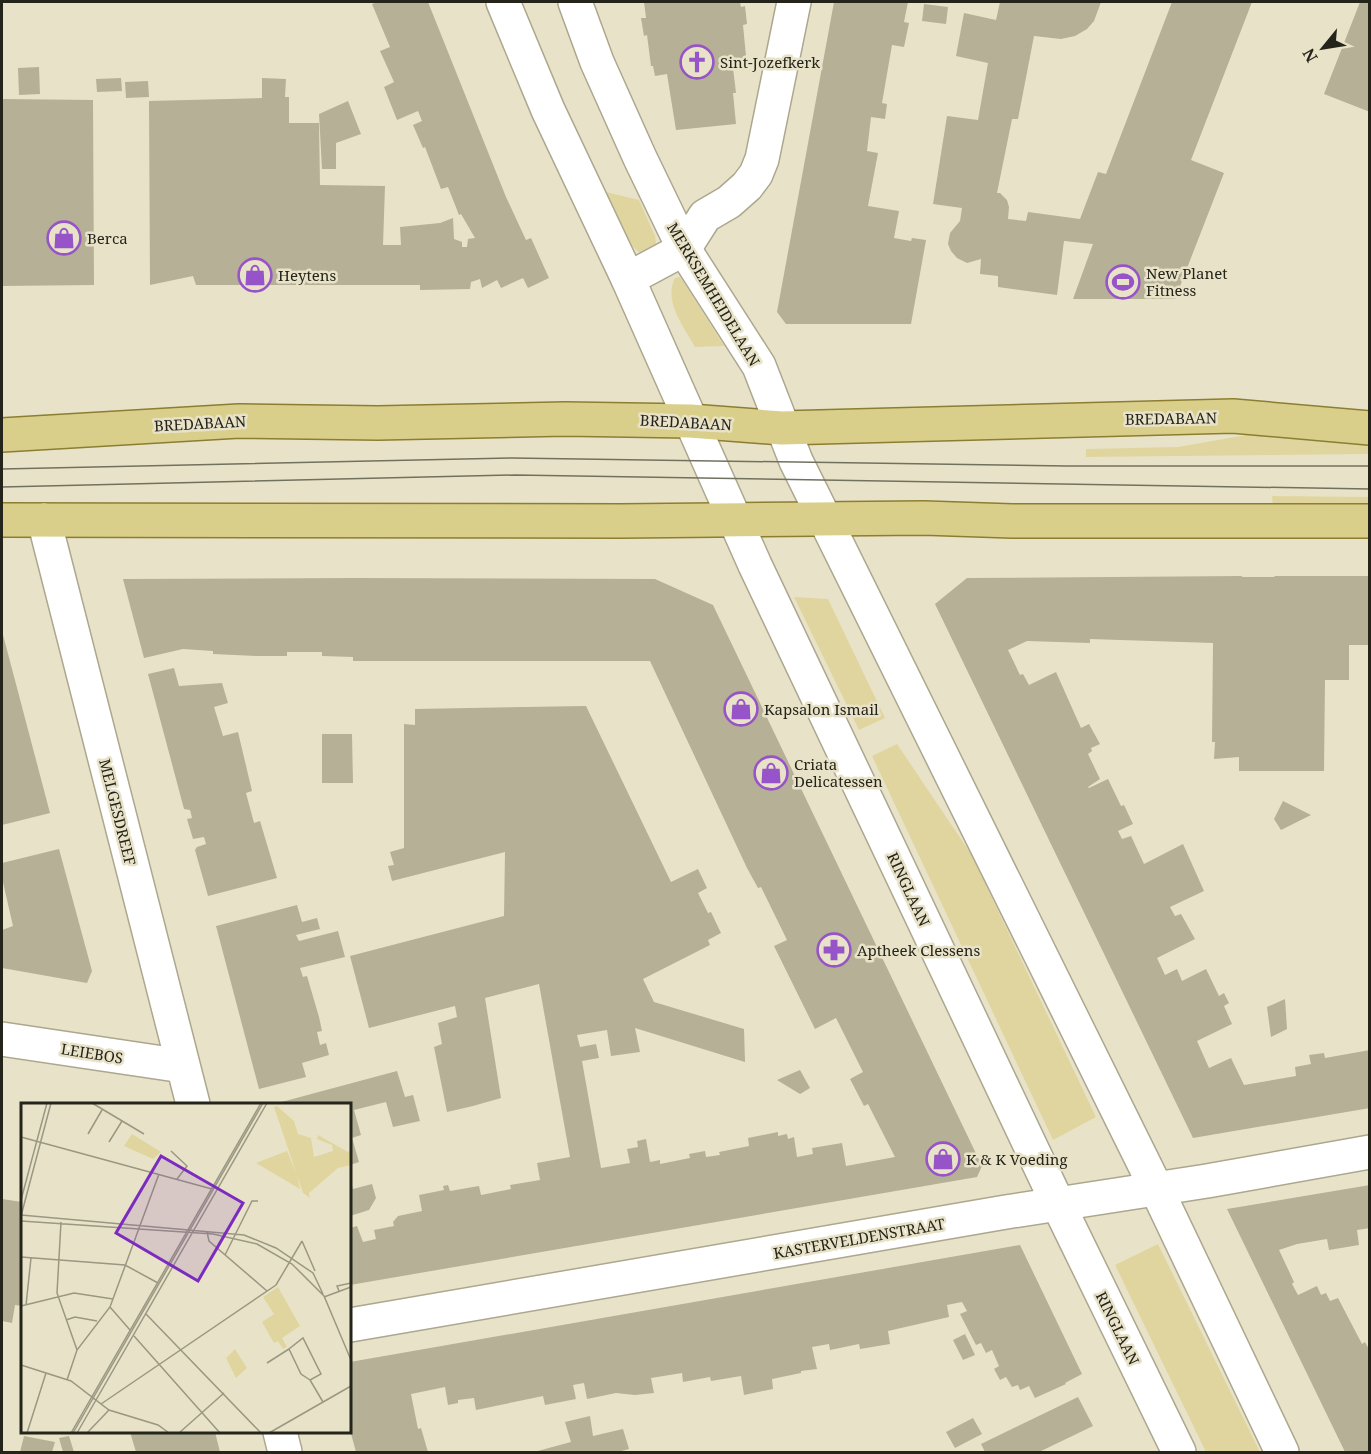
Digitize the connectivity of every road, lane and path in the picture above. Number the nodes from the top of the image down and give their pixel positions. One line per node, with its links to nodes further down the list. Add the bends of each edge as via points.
1 (502, 2): 5 (street)
2 (575, 2): 4 (street, MERKSEMHEIDELAAN, via 597,62)
3 (794, 2): 4 (street, via 756,174 729,202 705,216)
4 (684, 249): 5 (street); 7 (street, MERKSEMHEIDELAAN, via 759,366)
5 (628, 279): 6 (street)
6 (690, 421): 7 (main road, BREDABAAN); 9 (main road, BREDABAAN, via 239,421); 12 (street, RINGLAAN)
7 (782, 428): 8 (main road, BREDABAAN, via 1233,416); 13 (street, MERKSEMHEIDELAAN)
8 (1370, 428)
9 (2, 435)
10 (2, 520): 11 (main road)
11 (44, 520): 12 (main road); 16 (street, MELGESDREEF)
12 (735, 520): 13 (main road); 20 (street, RINGLAAN)
13 (826, 520): 14 (main road); 19 (street)
14 (1370, 520)
15 (2, 1039): 16 (street, LEIEBOS)
16 (183, 1066): 17 (street, MELGESDREEF)
17 (193, 1103)
18 (1370, 1152): 19 (street, KASTERVELDENSTRAAT)
19 (1156, 1188): 20 (street, KASTERVELDENSTRAAT); 25 (street)
20 (1058, 1204): 21 (street, KASTERVELDENSTRAAT); 24 (street, RINGLAAN)
21 (351, 1325)
22 (280, 1433): 23 (street)
23 (285, 1452)
24 (1179, 1452)
25 (1282, 1452)

